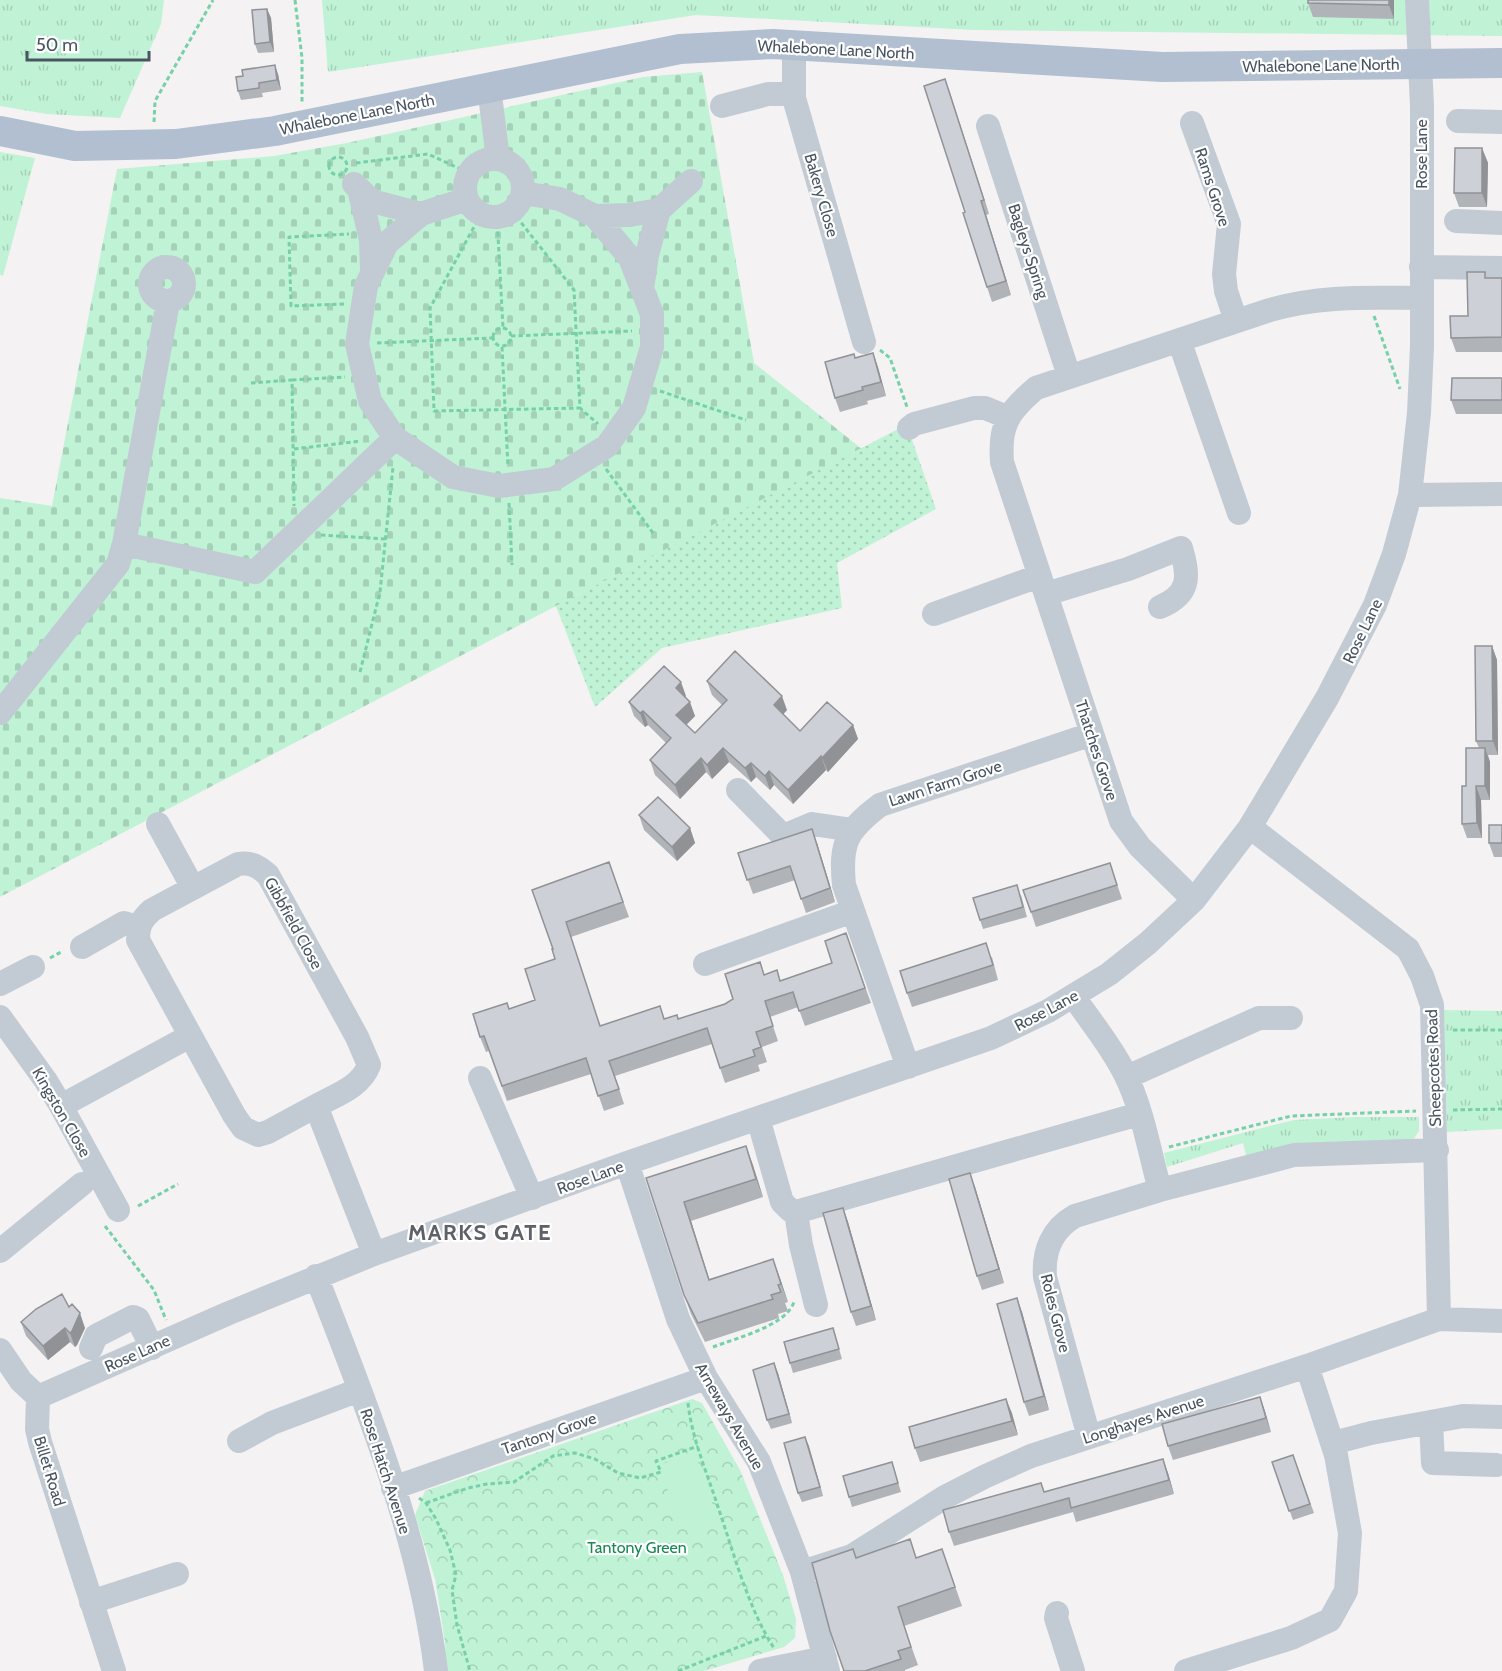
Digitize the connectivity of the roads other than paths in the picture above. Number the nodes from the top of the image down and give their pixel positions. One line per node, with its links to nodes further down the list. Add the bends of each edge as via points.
1 (1417, 0): 3 (street, Rose Lane)
2 (794, 45): 3 (main road, Whalebone Lane North, via 1162,67); 5 (main road, Whalebone Lane North, via 680,49); 6 (street, Bakery Close)
3 (1421, 63): 4 (main road, Whalebone Lane North); 21 (street, Rose Lane)
4 (1502, 63)
5 (489, 87): 12 (main road, Whalebone Lane North, via 302,126 176,144 75,147); 13 (street)
6 (794, 94): 7 (street, via 768,94); 29 (street, Bakery Close)
7 (722, 106)
8 (1458, 121): 9 (street)
9 (1502, 122)
10 (1192, 123): 27 (street, Rams Grove, via 1228,224 1224,274)
11 (988, 126): 30 (street, Bagleys Spring)
12 (0, 131)
13 (498, 159): 15 (street, via 511,164 522,181); 15 (street, via 481,162 469,173 465,190)
14 (690, 181): 16 (street)
15 (496, 207): 17 (street); 18 (street, via 560,199)
16 (659, 210): 18 (street); 24 (street)
17 (421, 214): 23 (street, via 387,243); 23 (street, via 372,201 352,178 369,233)
18 (595, 216): 24 (street, via 630,258)
19 (1456, 221): 20 (street)
20 (1502, 222)
21 (1421, 267): 22 (street); 25 (street, Rose Lane)
22 (1502, 268)
23 (372, 274): 33 (street, via 366,286 357,344 370,400)
24 (642, 289): 33 (street, via 652,314 652,347 634,408 607,446 554,479 499,486 453,477)
25 (1422, 298): 27 (street, via 1316,300); 35 (street, Rose Lane, via 1419,412)
26 (168, 302): 37 (street)
27 (1236, 321): 28 (street)
28 (1179, 340): 30 (street); 36 (street)
29 (870, 343)
30 (1069, 376): 31 (street, via 1036,388)
31 (1007, 417): 32 (street, via 974,408); 38 (street, Thatches Grove, via 1000,443 1002,462)
32 (911, 426)
33 (395, 438): 37 (street, via 255,572)
34 (1502, 494): 35 (street)
35 (1410, 495): 45 (street, Rose Lane, via 1375,605 1327,698)
36 (1239, 513)
37 (124, 544): 41 (street, via 118,564)
38 (1043, 585): 39 (street, via 1128,569 1181,548 1186,581 1180,595); 40 (street); 42 (street, Thatches Grove)
39 (1160, 607)
40 (934, 614)
41 (0, 713)
42 (1092, 734): 46 (street, Lawn Farm Grove, via 880,805); 48 (street, Thatches Grove, via 1121,821 1140,847)
43 (738, 790): 46 (street, via 786,836 812,824)
44 (158, 824): 47 (street)
45 (1250, 827): 48 (street, Rose Lane); 66 (street, Sheepcotes Road, via 1408,949 1432,1005)
46 (853, 830): 49 (street, Lawn Farm Grove, via 841,859)
47 (193, 888): 50 (street, Gibbfield Close, via 153,910); 63 (street, Gibbfield Close, via 237,864 258,866 268,875 369,1065 359,1082)
48 (1194, 900): 55 (street, Rose Lane, via 1141,949)
49 (853, 911): 52 (street); 59 (street, Lawn Farm Grove)
50 (138, 927): 51 (street, via 124,923); 58 (street, Gibbfield Close, via 143,951)
51 (82, 947)
52 (705, 964)
53 (33, 967): 54 (street)
54 (0, 984)
55 (1074, 997): 59 (street, Rose Lane, via 991,1038); 60 (street)
56 (0, 1017): 62 (street, Kingston Close)
57 (1291, 1018): 60 (street, via 1259,1018)
58 (190, 1036): 62 (street); 63 (street, Gibbfield Close, via 234,1115 251,1133 268,1132)
59 (908, 1067): 65 (street, Rose Lane)
60 (1127, 1077): 64 (street)
61 (480, 1078): 70 (street)
62 (61, 1106): 72 (street, Kingston Close)
63 (316, 1106): 74 (street)
64 (1139, 1114): 69 (street); 71 (street)
65 (758, 1118): 67 (street, Rose Lane); 71 (street, via 782,1202)
66 (1437, 1150): 69 (street, Roles Grove, via 1294,1155); 77 (street, Sheepcotes Road)
67 (627, 1163): 70 (street, Rose Lane); 83 (street, Arneways Avenue, via 678,1319 695,1354)
68 (82, 1184): 73 (street)
69 (1160, 1190): 88 (street, Roles Grove, via 1075,1216 1058,1228 1046,1252 1047,1287)
70 (532, 1198): 74 (street, Rose Lane)
71 (796, 1212): 76 (street)
72 (121, 1213)
73 (0, 1251)
74 (374, 1254): 75 (street, Rose Lane)
75 (316, 1276): 80 (street, Rose Lane); 84 (street, Rose Hatch Avenue)
76 (805, 1303)
77 (1439, 1319): 78 (street, Longhayes Avenue); 82 (street, Longhayes Avenue)
78 (1502, 1321)
79 (91, 1348): 80 (street, via 96,1336 133,1317 138,1319)
80 (152, 1348): 85 (street, Rose Lane)
81 (0, 1350): 85 (street, via 21,1381)
82 (1307, 1366): 88 (street, Longhayes Avenue); 90 (street)
83 (696, 1381): 92 (street, Tantony Grove); 93 (street, Arneways Avenue, via 759,1462)
84 (359, 1390): 89 (street, via 272,1423); 92 (street, Rose Hatch Avenue)
85 (38, 1397): 95 (street, Billet Road, via 40,1442)
86 (1502, 1417): 87 (street, via 1463,1416)
87 (1431, 1422): 90 (street); 91 (street, via 1433,1463)
88 (1089, 1437): 93 (street, Longhayes Avenue, via 986,1476 852,1556)
89 (239, 1441)
90 (1333, 1443): 102 (street, via 1350,1533 1346,1591 1330,1620 1291,1638)
91 (1496, 1465)
92 (397, 1486): 100 (street, Rose Hatch Avenue, via 430,1621)
93 (802, 1572): 97 (street, Arneways Avenue)
94 (177, 1574): 95 (street)
95 (91, 1602): 99 (street, Billet Road)
96 (1057, 1613): 101 (street)
97 (827, 1664): 98 (street)
98 (771, 1669)
99 (114, 1671)
100 (436, 1671)
101 (1073, 1671)
102 (1186, 1671)

